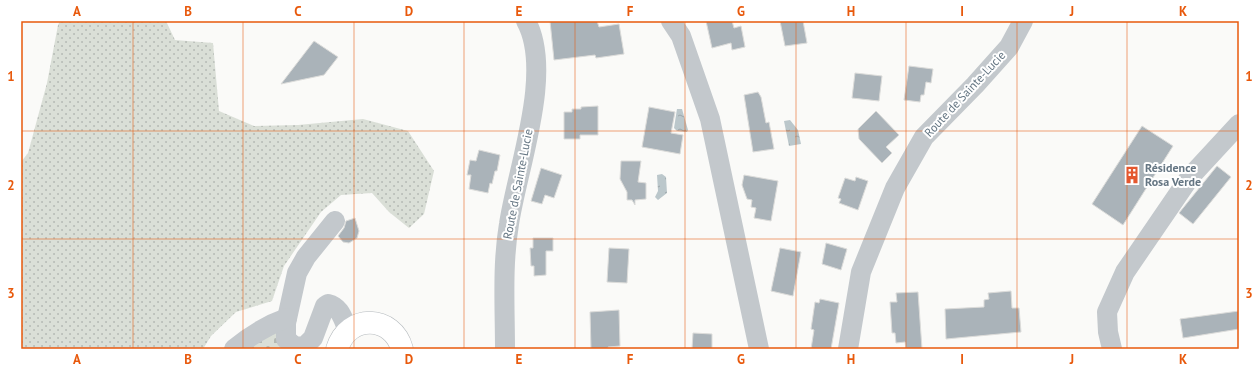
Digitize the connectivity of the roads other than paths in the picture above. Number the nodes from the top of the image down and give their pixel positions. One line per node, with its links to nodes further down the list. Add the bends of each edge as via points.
1 (526, 21): 11 (street, Route de Sainte-Lucie, via 536,61 535,102 509,224 505,266)
2 (671, 21): 12 (street, via 681,36 710,119)
3 (1023, 21): 13 (street, Route de Sainte-Lucie, via 1009,47 924,136 895,188 862,272)
4 (1239, 124): 14 (street, via 1190,177 1125,272 1107,312)
5 (335, 221): 6 (street, via 306,257 297,273)
6 (287, 318): 7 (street, via 286,339 295,346 304,346 313,338 328,304 339,310); 8 (street, via 248,337)
7 (348, 330): 9 (main road); 10 (main road, via 357,323 368,322 388,328 397,337)
8 (234, 349)
9 (337, 349)
10 (402, 349)
11 (505, 349)
12 (759, 349)
13 (848, 349)
14 (1112, 349)

